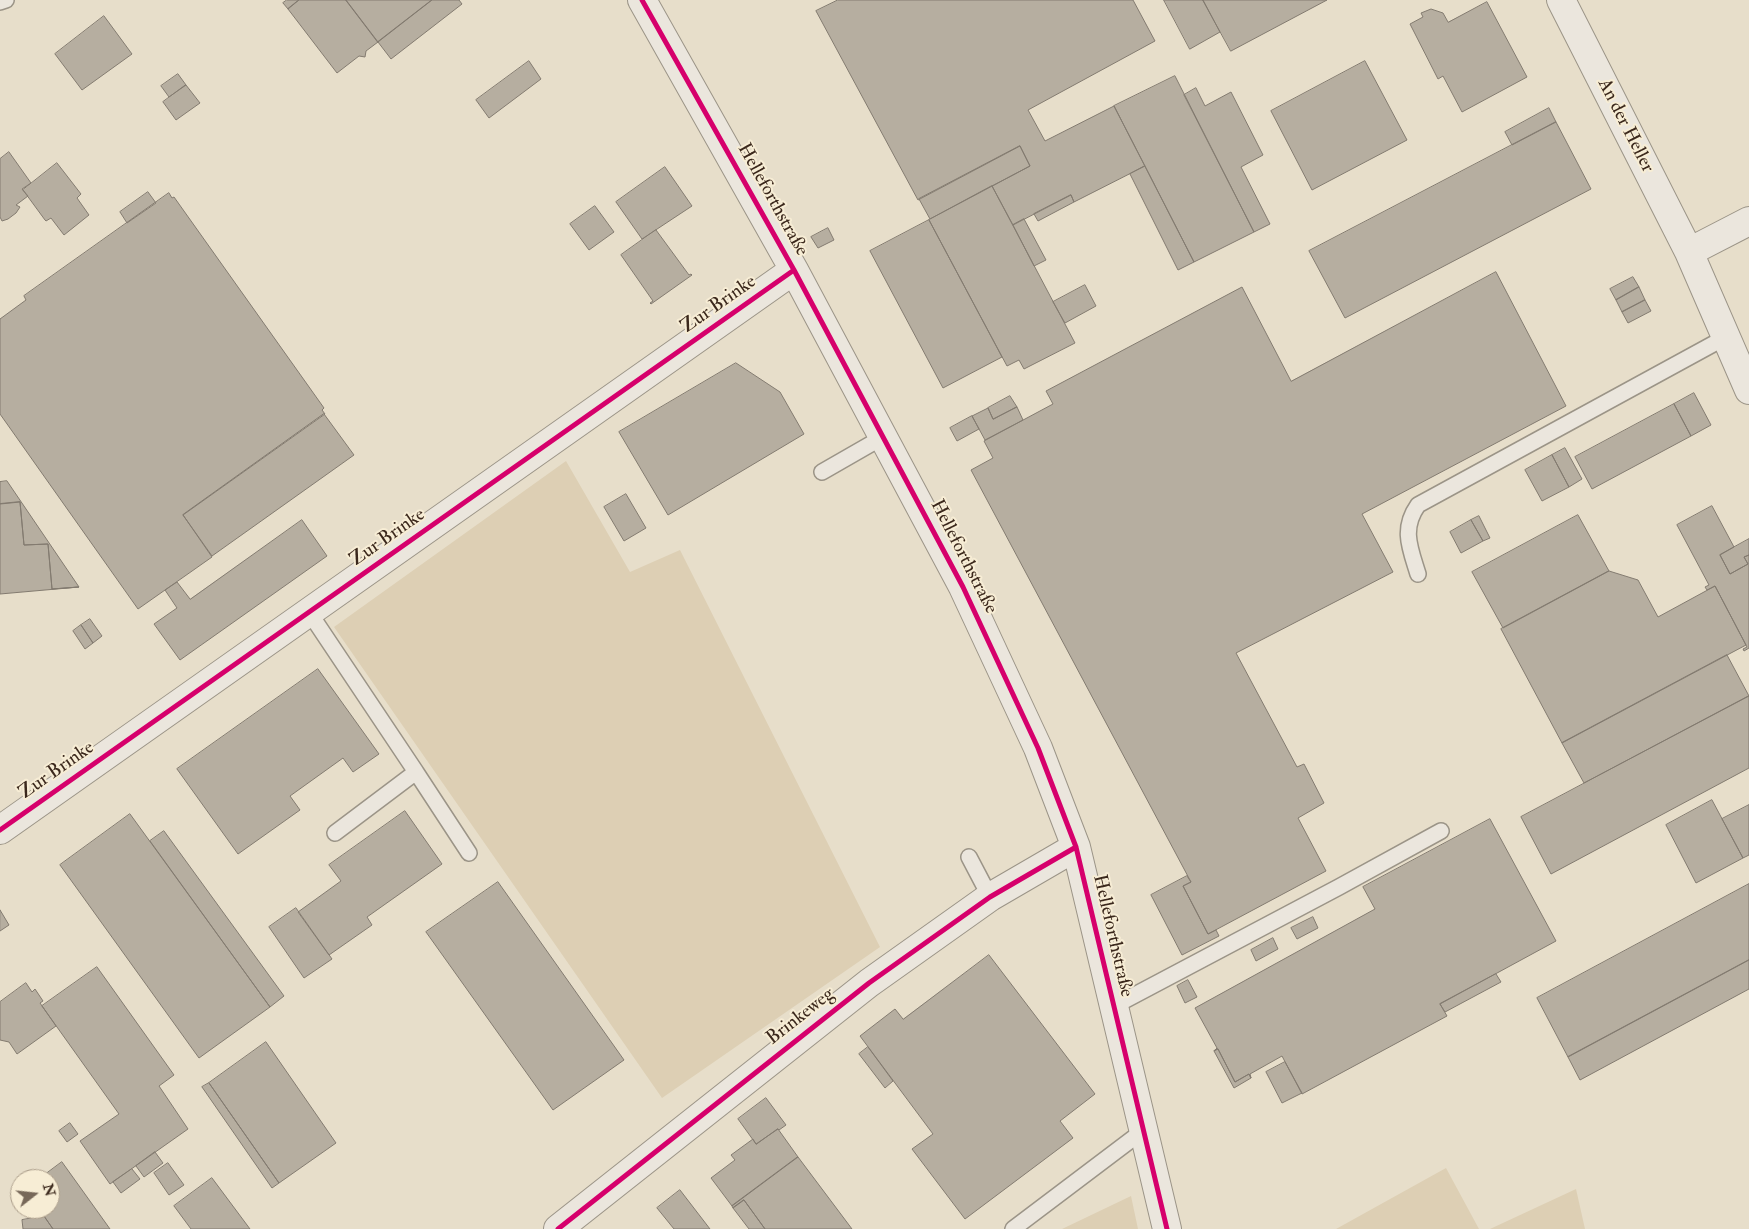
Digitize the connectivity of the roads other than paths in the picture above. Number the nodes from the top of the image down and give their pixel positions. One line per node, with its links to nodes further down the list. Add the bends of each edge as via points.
1 (6, 0): 4 (lane)
2 (642, 0): 7 (street, Helleforthstraße)
3 (1561, 0): 6 (street, An der Heller)
4 (0, 2)
5 (1749, 221): 6 (street)
6 (1689, 252): 8 (street, An der Heller)
7 (794, 270): 10 (street, Helleforthstraße); 13 (street, Zur Brinke)
8 (1726, 337): 9 (street, An der Heller); 12 (lane, via 1418,505 1410,516 1408,535)
9 (1749, 390)
10 (883, 437): 11 (lane); 18 (street, Helleforthstraße, via 963,588 1038,748)
11 (822, 472)
12 (1418, 574)
13 (309, 612): 14 (lane); 15 (street, Zur Brinke)
14 (416, 772): 17 (lane); 19 (lane)
15 (0, 830)
16 (1441, 831): 22 (lane)
17 (335, 833)
18 (1076, 847): 21 (street, Brinkeweg); 22 (street, Helleforthstraße)
19 (469, 853)
20 (969, 856): 21 (lane)
21 (990, 897): 24 (street, Brinkeweg, via 869,983)
22 (1114, 1006): 23 (street, Helleforthstraße)
23 (1144, 1130): 25 (lane); 26 (street, Helleforthstraße)
24 (558, 1229)
25 (1013, 1229)
26 (1167, 1229)

